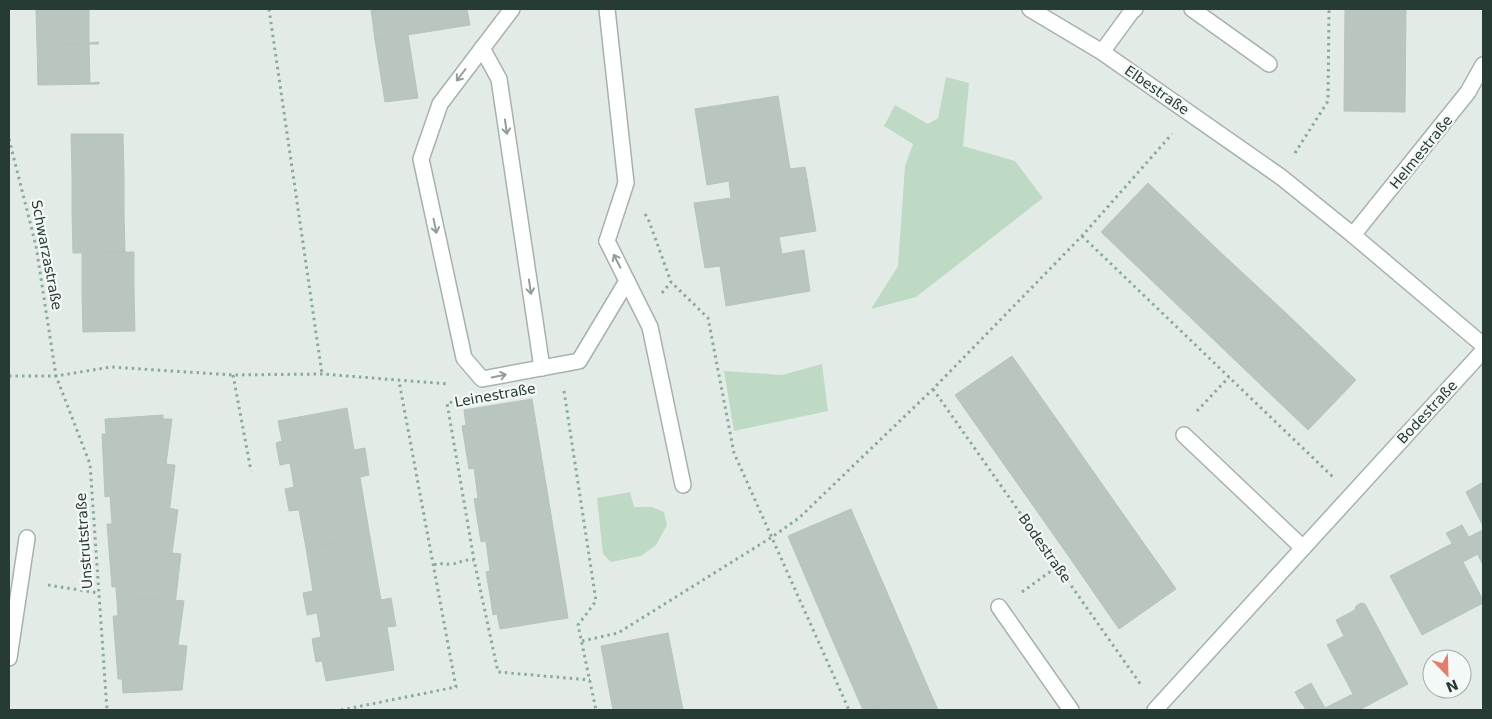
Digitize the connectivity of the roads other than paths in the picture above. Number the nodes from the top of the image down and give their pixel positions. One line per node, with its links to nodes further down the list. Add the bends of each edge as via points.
1 (512, 9): 6 (street)
2 (607, 9): 11 (street, one-way to 2, via 607,241 626,183)
3 (1030, 9): 7 (street, Elbestraße)
4 (1135, 9): 7 (street)
5 (1192, 9): 8 (street)
6 (482, 48): 14 (street, one-way to 14, via 499,79); 14 (street, one-way to 14, via 440,104 421,159 464,358 482,379)
7 (1102, 52): 10 (street, Elbestraße, via 1280,177)
8 (1269, 64)
9 (1483, 65): 10 (street, Helmestraße, via 1468,92)
10 (1354, 235): 12 (street, Elbestraße)
11 (627, 281): 14 (street, via 579,361); 16 (street, via 650,328)
12 (1483, 345)
13 (1483, 351): 18 (street, Bodestraße)
14 (542, 368)
15 (1184, 435): 18 (street)
16 (683, 485)
17 (27, 538): 20 (street)
18 (1304, 548): 21 (street, Bodestraße)
19 (999, 608): 22 (street)
20 (9, 658)
21 (1156, 709)
22 (1072, 710)

